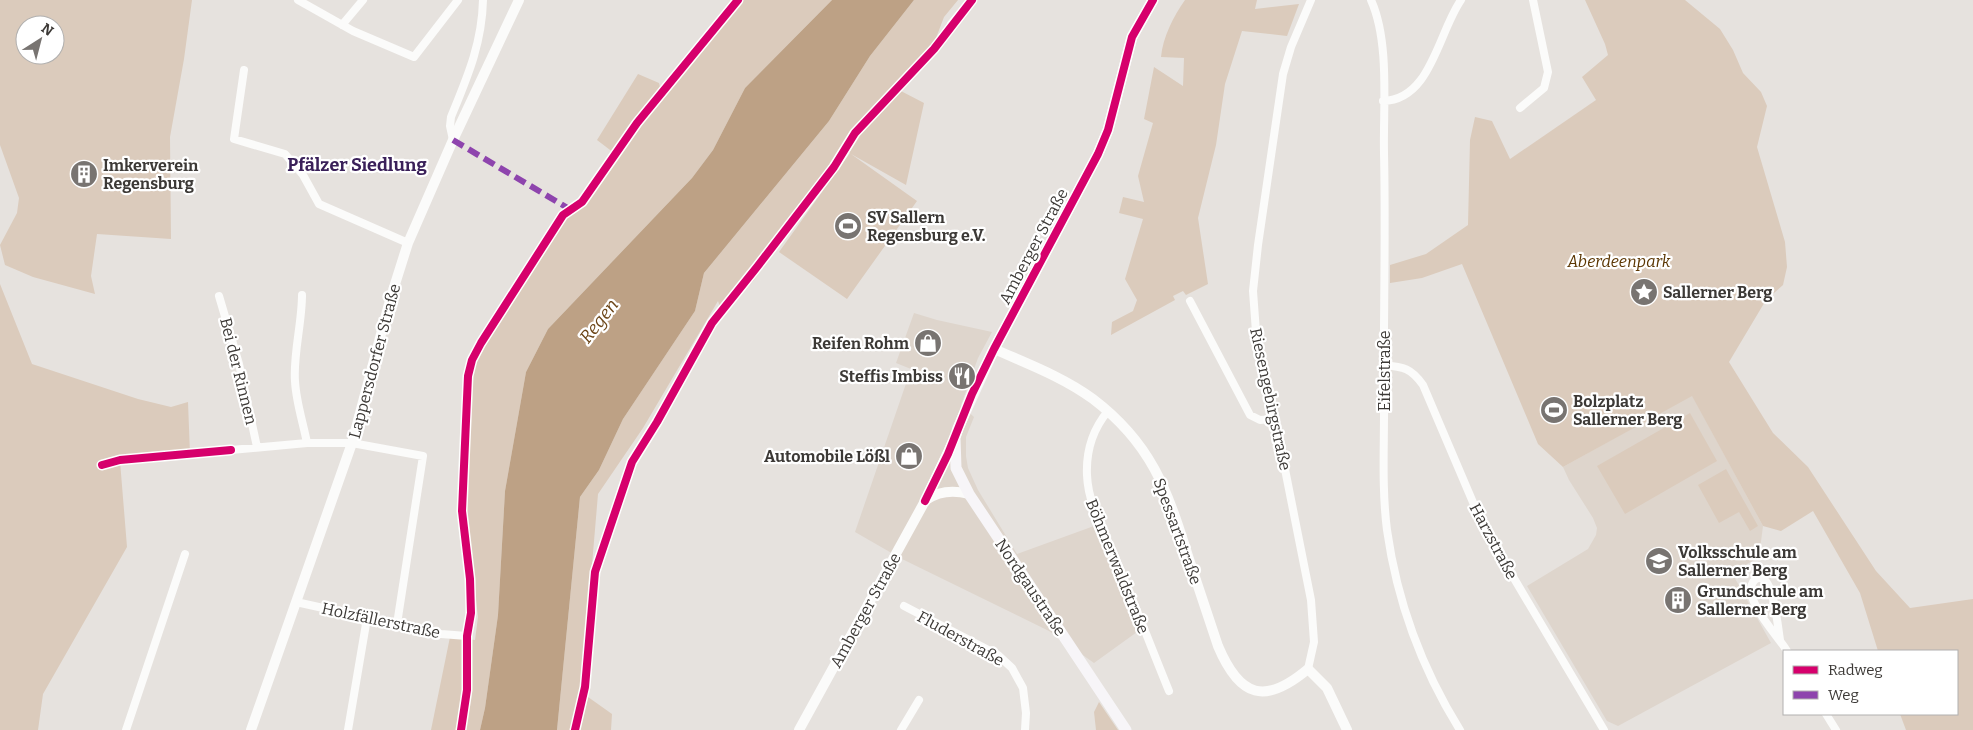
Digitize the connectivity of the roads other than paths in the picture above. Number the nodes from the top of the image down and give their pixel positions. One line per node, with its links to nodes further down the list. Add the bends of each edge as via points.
1 (298, 0): 13 (street)
2 (363, 0): 13 (street)
3 (458, 0): 13 (street, via 414,57)
4 (483, 0): 17 (street, via 474,62 451,117)
5 (519, 0): 17 (street, Lappersdorfer Straße)
6 (972, 0): 12 (street)
7 (1153, 0): 22 (main road, Amberger Straße, via 1132,37 1098,154)
8 (1311, 0): 25 (street, Riesengebirgstraße, via 1283,74 1253,291 1261,363)
9 (1371, 0): 15 (street, Eifelstraße, via 1380,24)
10 (1461, 0): 15 (street, via 1449,18 1419,83 1401,99)
11 (1533, 0): 16 (street, via 1548,72 1544,88)
12 (952, 24)
13 (342, 25)
14 (244, 70): 18 (street, via 234,139 285,154 303,176 319,204)
15 (1383, 101): 23 (street, Eifelstraße)
16 (1520, 108)
17 (453, 140): 18 (street, Lappersdorfer Straße)
18 (408, 243): 28 (street, Lappersdorfer Straße)
19 (302, 295): 27 (street, via 294,379)
20 (219, 296): 29 (street, Bei der Rinnen)
21 (1190, 301): 25 (street, via 1250,415 1260,420)
22 (994, 349): 24 (street, Spessartstraße, via 1061,380); 26 (main road, Amberger Straße)
23 (1383, 365): 53 (street, Eifelstraße, via 1384,496 1393,565 1414,638); 54 (street, Harzstraße, via 1402,366 1412,371 1424,385 1492,543)
24 (1108, 411): 41 (street, Spessartstraße, via 1142,448 1162,480 1218,646 1235,678 1252,689 1274,691); 42 (street, Böhmerwaldstraße, via 1098,423 1090,448 1088,490)
25 (1275, 419): 41 (street, Riesengebirgstraße, via 1311,600 1314,642)
26 (955, 438): 31 (main road, Nordgaustraße, via 956,468); 32 (street, Amberger Straße)
27 (307, 443): 28 (street); 29 (street)
28 (352, 443): 34 (street, Lappersdorfer Straße); 37 (street, via 423,456)
29 (258, 446): 30 (street)
30 (231, 450)
31 (969, 494): 32 (street, via 950,491 933,495); 51 (main road, Nordgaustraße)
32 (925, 501): 48 (street, Amberger Straße)
33 (185, 554): 45 (street)
34 (296, 602): 36 (street, Holzfällerstraße); 46 (street, Lappersdorfer Straße)
35 (904, 606): 50 (street, Fluderstraße, via 998,655 1012,668 1023,688)
36 (367, 618): 37 (street, Holzfällerstraße); 47 (street)
37 (397, 624): 38 (street, Holzfällerstraße)
38 (467, 636)
39 (1780, 640): 39 (street, via 1770,587 1765,580 1756,579 1751,595 1766,623); 40 (street)
40 (1786, 650)
41 (1308, 669): 52 (street, via 1326,688)
42 (1169, 691)
43 (919, 700): 49 (street)
44 (1827, 715): 55 (street)
45 (126, 730)
46 (251, 730)
47 (348, 730)
48 (799, 730)
49 (901, 730)
50 (1025, 730)
51 (1126, 730)
52 (1347, 730)
53 (1460, 730)
54 (1604, 730)
55 (1836, 730)

